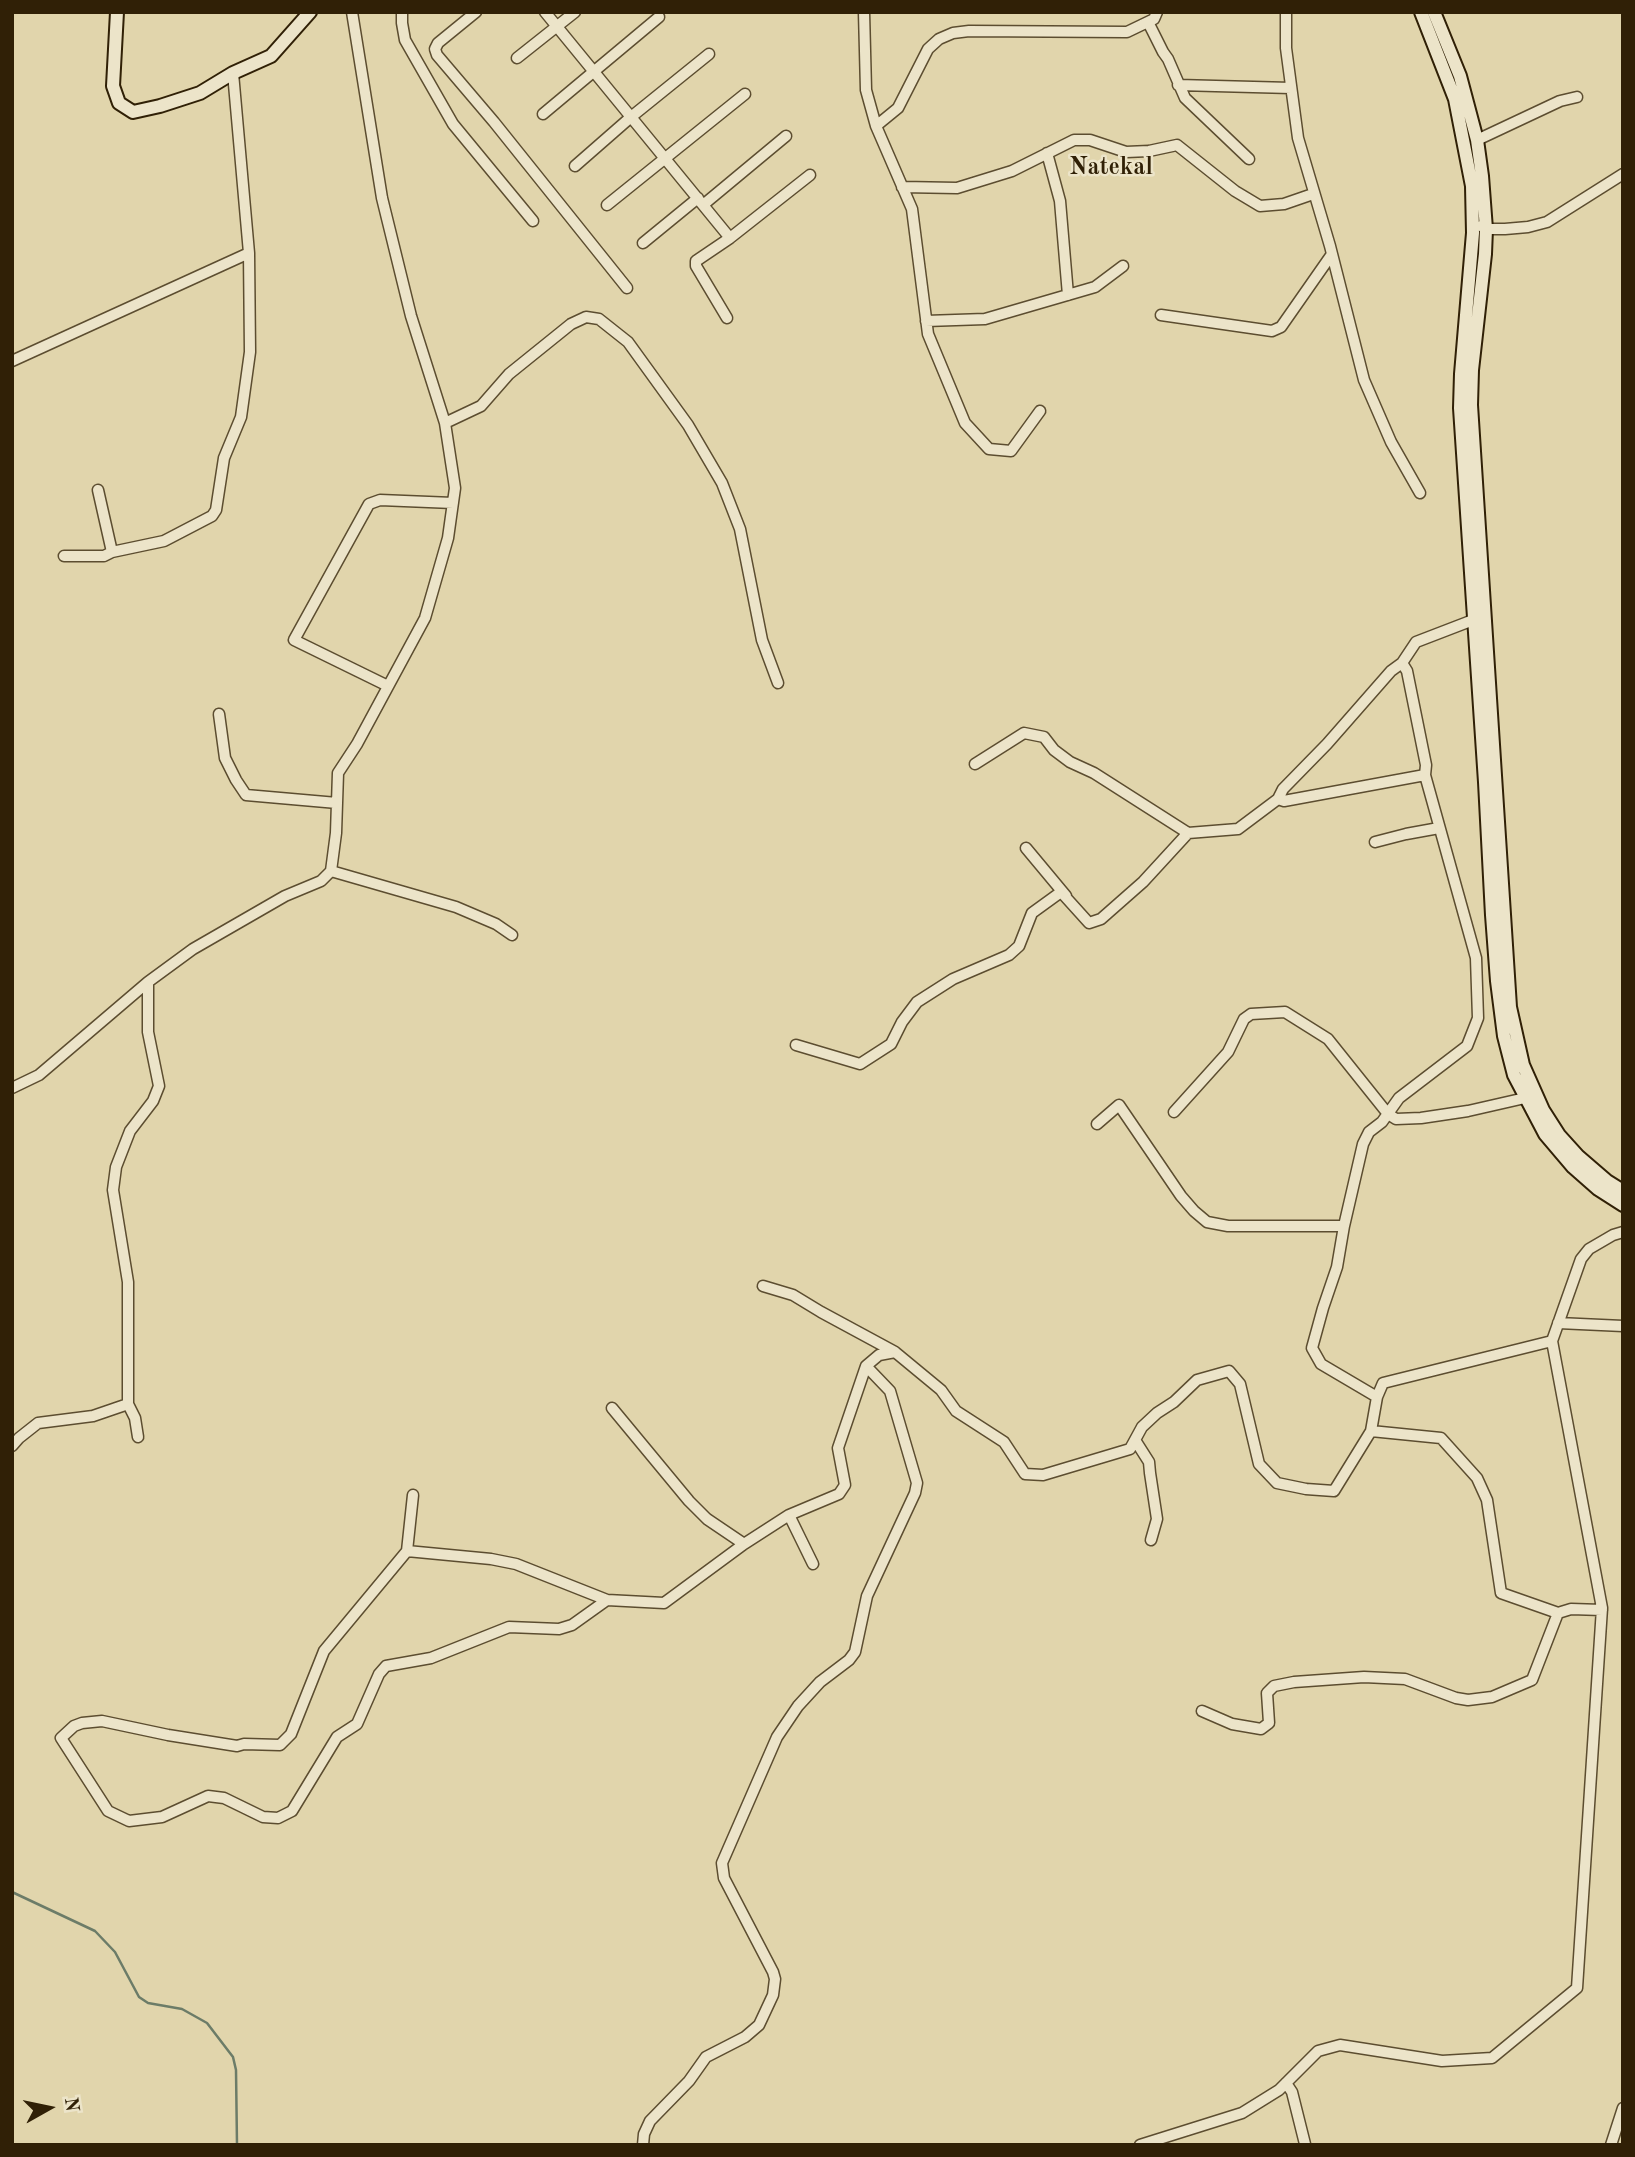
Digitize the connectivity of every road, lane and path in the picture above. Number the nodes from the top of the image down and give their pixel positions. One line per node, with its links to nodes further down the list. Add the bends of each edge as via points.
1 (117, 12): 19 (main road, via 113,86 119,103 132,112 200,93)
2 (310, 12): 19 (main road, via 271,56)
3 (352, 12): 54 (street, via 382,198 411,316)
4 (402, 12): 39 (street, via 405,40 453,124)
5 (476, 12): 47 (street, via 438,43 437,55)
6 (545, 12): 15 (street)
7 (575, 12): 15 (street)
8 (864, 12): 26 (street, via 866,90)
9 (1157, 12): 14 (street)
10 (1286, 12): 21 (street)
11 (1421, 12): 40 (main road, via 1455,99 1469,166)
12 (1434, 12): 28 (main road, via 1460,76)
13 (659, 17): 18 (street)
14 (1148, 22): 20 (street); 26 (street, via 1127,32 953,33 928,49 898,108)
15 (557, 27): 17 (street); 18 (street)
16 (709, 54): 25 (street)
17 (517, 58)
18 (594, 72): 24 (street); 25 (street)
19 (233, 73): 44 (street)
20 (1178, 85): 21 (street); 31 (street, via 1185,98)
21 (1291, 88): 36 (street)
22 (745, 94): 30 (street)
23 (1577, 97): 28 (street)
24 (543, 114)
25 (631, 117): 30 (street); 32 (street)
26 (876, 126): 35 (street)
27 (786, 136): 37 (street)
28 (1477, 140): 41 (main road)
29 (1046, 153): 35 (street, via 1012,172 957,188); 36 (street, via 1074,140 1090,140 1126,152 1177,145 1260,206); 48 (street, via 1060,201)
30 (666, 159): 37 (street); 38 (street)
31 (1249, 159)
32 (575, 166)
33 (1623, 174): 41 (street, via 1548,222)
34 (810, 175): 42 (street)
35 (902, 187): 51 (street, via 912,209)
36 (1313, 194): 45 (street)
37 (701, 202): 42 (street); 43 (street)
38 (607, 205)
39 (533, 221)
40 (1473, 223): 41 (street); 60 (main road, via 1460,408)
41 (1486, 229): 60 (main road, via 1471,405)
42 (730, 238): 50 (street, via 699,258 696,266)
43 (643, 243)
44 (248, 253): 52 (street); 58 (street, via 250,352 241,417 224,458 216,510 164,541)
45 (1332, 254): 49 (street, via 1281,327 1272,331); 56 (street, via 1364,380)
46 (1123, 265): 48 (street, via 1095,286)
47 (627, 288)
48 (1068, 295): 51 (street, via 985,319)
49 (1161, 315)
50 (727, 318)
51 (926, 321): 53 (street, via 965,423 989,449 1011,451)
52 (12, 361)
53 (1040, 411)
54 (445, 423): 57 (street); 62 (street, via 481,406 509,374 571,324 586,317 599,319 628,342 688,425 722,482 740,529 762,640)
55 (97, 489): 58 (street)
56 (1420, 493)
57 (453, 503): 63 (street, via 425,618); 63 (street, via 380,500 369,504 294,640)
58 (112, 552): 59 (street)
59 (64, 556)
60 (1480, 617): 61 (street, via 1416,642); 79 (main road, via 1497,981 1504,1036); 83 (main road, via 1515,1034 1536,1096 1559,1135 1593,1170)
61 (1402, 663): 66 (street); 67 (street)
62 (778, 683)
63 (388, 687): 68 (street, via 338,774)
64 (219, 714): 68 (street, via 226,758 246,795)
65 (975, 764): 70 (street, via 1024,733 1044,737 1070,762)
66 (1425, 775): 67 (street); 69 (street)
67 (1278, 799): 70 (street, via 1238,829)
68 (337, 803): 73 (street)
69 (1439, 828): 71 (street); 81 (street, via 1476,958 1478,1018 1467,1046 1399,1098)
70 (1188, 834): 74 (street, via 1101,919 1089,923)
71 (1376, 842)
72 (1026, 848): 74 (street)
73 (331, 872): 75 (street, via 456,907); 76 (street, via 193,949)
74 (1061, 892): 77 (street, via 1032,913 1019,946 1009,955 953,979 917,1002 891,1044 860,1064)
75 (512, 935)
76 (148, 982): 78 (street, via 39,1075); 94 (street, via 148,1032 159,1086 130,1131 113,1190 128,1282)
77 (796, 1045)
78 (12, 1088)
79 (1525, 1098): 81 (street, via 1421,1118 1396,1119); 84 (main road, via 1556,1149 1590,1182)
80 (1174, 1112): 81 (street, via 1228,1052 1244,1019 1251,1014 1285,1012 1328,1039)
81 (1388, 1114): 85 (street, via 1363,1144)
82 (1097, 1125): 85 (street, via 1119,1105 1181,1196 1207,1222)
83 (1623, 1191)
84 (1623, 1205)
85 (1344, 1226): 93 (street, via 1337,1267 1312,1348 1321,1364)
86 (1623, 1232): 88 (street, via 1589,1249 1581,1259)
87 (763, 1286): 91 (street, via 793,1295)
88 (1558, 1323): 89 (street); 90 (street)
89 (1623, 1326)
90 (1552, 1341): 93 (street, via 1383,1383); 107 (street)
91 (895, 1352): 92 (street, via 879,1355); 98 (street, via 940,1390 956,1411 1004,1442 1025,1475 1043,1475 1130,1449)
92 (866, 1367): 101 (street, via 838,1448 845,1485 839,1494); 113 (street, via 890,1391 917,1483 915,1493 867,1596 855,1652 820,1682 777,1737 722,1863 724,1878 773,1972 773,1995 759,2025 706,2057 650,2121)
93 (1377, 1397): 96 (street)
94 (128, 1404): 97 (street); 99 (street, via 93,1416 38,1423)
95 (612, 1408): 103 (street, via 689,1501)
96 (1371, 1431): 98 (street, via 1334,1491 1277,1483 1259,1464 1240,1384 1229,1371 1197,1380 1142,1427); 108 (street, via 1441,1438 1477,1478 1487,1500 1501,1593)
97 (138, 1437)
98 (1135, 1440): 102 (street, via 1149,1462 1157,1519)
99 (12, 1446)
100 (413, 1495): 104 (street)
101 (789, 1515): 103 (street); 105 (street)
102 (1151, 1540)
103 (744, 1544): 106 (street, via 664,1603)
104 (407, 1551): 106 (street, via 516,1564); 106 (street, via 324,1651 290,1734 280,1745 237,1746 102,1721 74,1726 61,1738 108,1811 129,1821 162,1817 208,1796 224,1798 263,1817 278,1818 292,1811 337,1737 357,1724 386,1666 431,1658 509,1627 559,1629)
105 (813, 1564)
106 (607, 1600)
107 (1602, 1610): 108 (street); 110 (street, via 1577,1988 1492,2058 1442,2061 1340,2045 1318,2051)
108 (1558, 1613): 109 (street, via 1532,1680 1492,1697 1468,1700 1405,1679 1364,1676 1274,1686 1266,1693 1269,1723 1261,1729 1232,1724)
109 (1202, 1711)
110 (1286, 2082): 112 (street); 114 (street, via 1242,2113)
111 (1623, 2108): 115 (street)
112 (1305, 2144)
113 (643, 2145)
114 (1140, 2145)
115 (1611, 2145)

